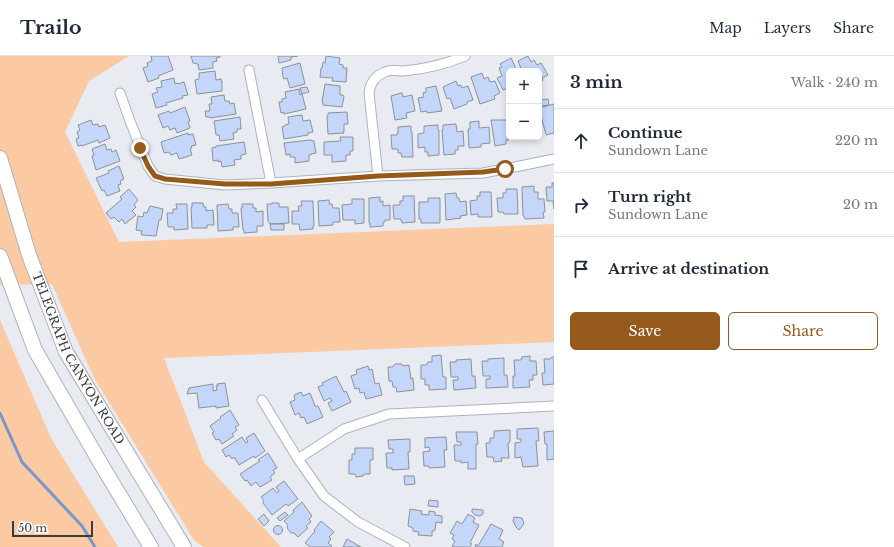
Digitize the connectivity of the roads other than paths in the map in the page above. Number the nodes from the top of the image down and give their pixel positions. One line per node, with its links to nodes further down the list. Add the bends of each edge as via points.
1 (465, 56): 6 (street, via 429,67 403,71 387,70 375,78 369,93)
2 (250, 70): 7 (street)
3 (120, 93): 7 (street, via 146,162 155,176 225,184)
4 (0, 158): 13 (main road, TELEGRAPH CANYON ROAD, via 29,255 66,352)
5 (554, 159): 6 (street, via 483,172)
6 (378, 176): 7 (street)
7 (271, 184)
8 (0, 256): 12 (main road, via 35,350)
9 (262, 400): 11 (street)
10 (554, 406): 11 (street, via 389,414 344,429)
11 (298, 460): 14 (street, via 324,496 358,522)
12 (151, 547)
13 (184, 547)
14 (405, 547)

